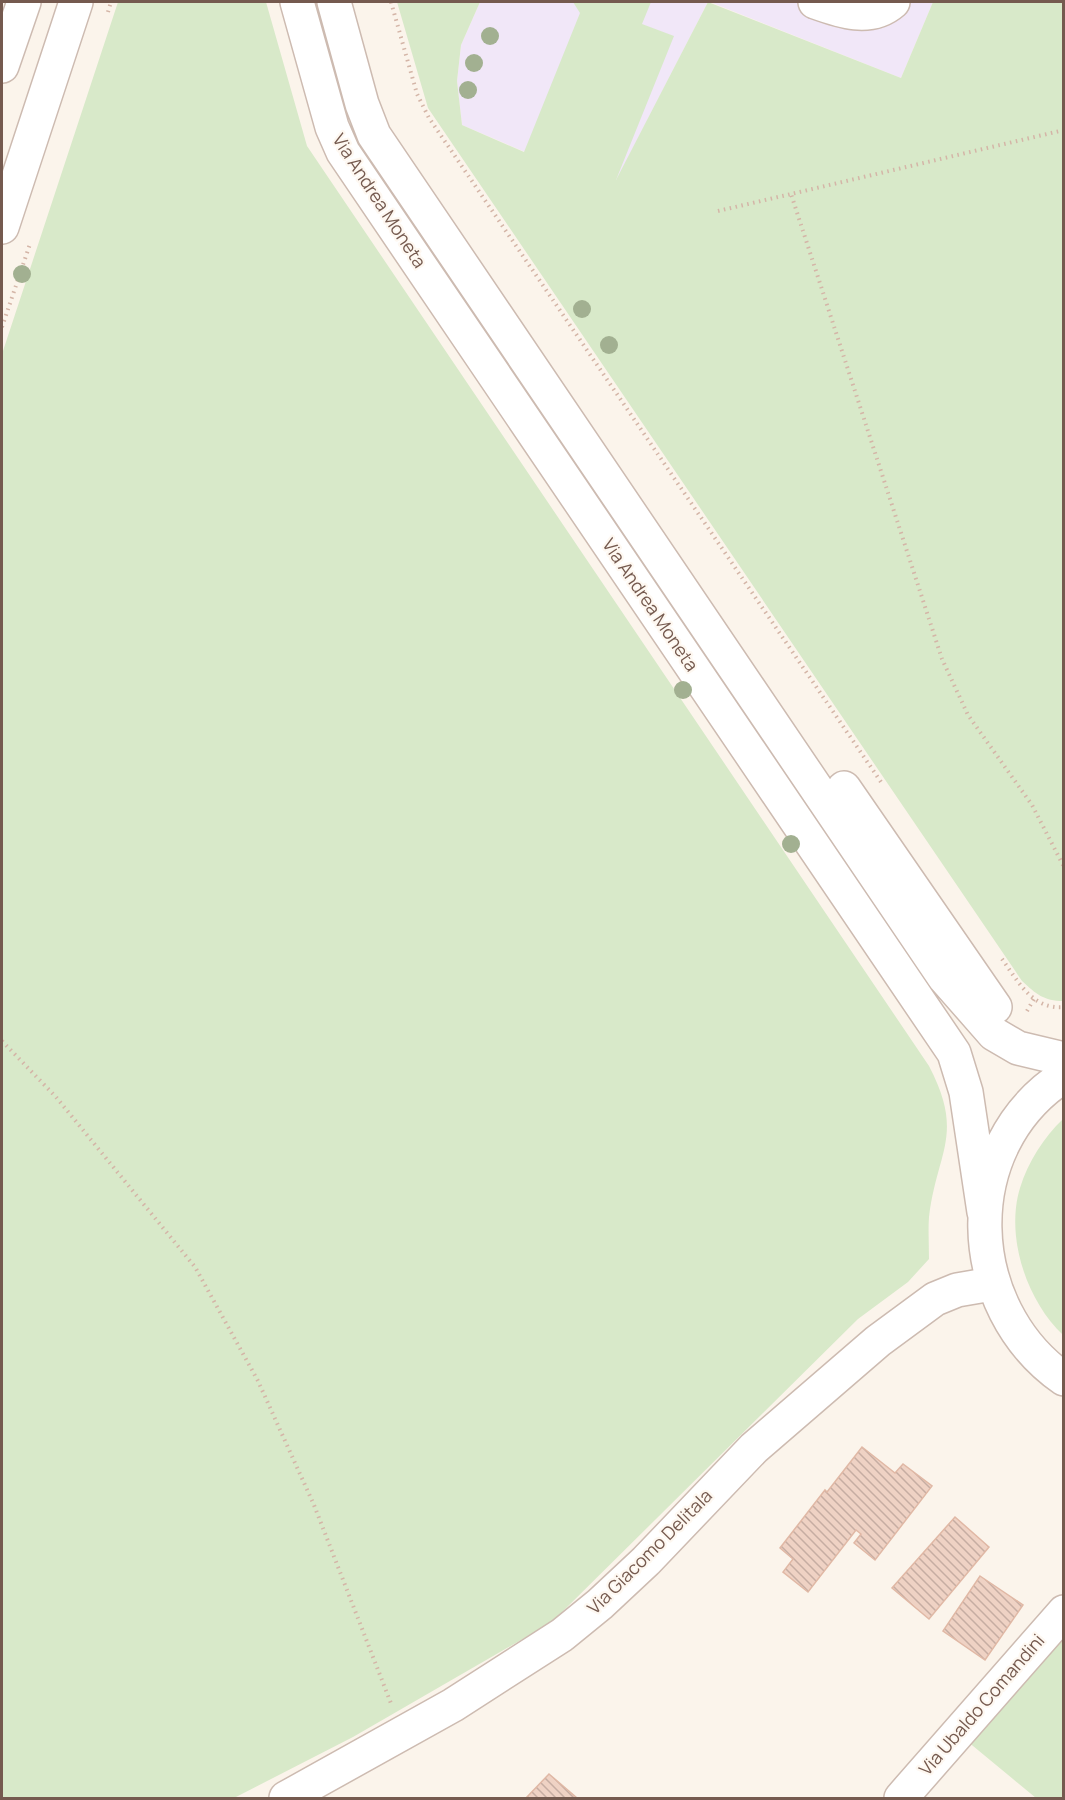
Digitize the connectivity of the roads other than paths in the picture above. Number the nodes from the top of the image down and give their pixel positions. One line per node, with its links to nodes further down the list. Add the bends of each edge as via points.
1 (24, 2): 9 (street)
2 (76, 2): 10 (street)
3 (297, 2): 11 (street, Via Andrea Moneta, via 338,143)
4 (312, 2): 11 (street, Via Andrea Moneta, via 352,134)
5 (334, 2): 11 (street, Via Andrea Moneta, via 370,128)
6 (356, 2): 11 (street, Via Andrea Moneta, via 387,115)
7 (815, 2): 8 (street, via 857,13 881,10)
8 (893, 2)
9 (2, 66)
10 (2, 227)
11 (451, 264): 12 (street, Via Andrea Moneta); 12 (street, Via Andrea Moneta)
12 (490, 322): 13 (street, Via Andrea Moneta, via 992,1004 1025,1038); 15 (street, Via Andrea Moneta, via 963,1038 976,1070); 16 (street, Via Andrea Moneta, via 948,1042 963,1076)
13 (1064, 1058)
14 (1064, 1076): 15 (street, via 1020,1115)
15 (994, 1166): 16 (street)
16 (984, 1212): 17 (street, via 983,1235)
17 (992, 1284): 18 (street, via 1022,1338 1042,1362); 20 (street, Via Giacomo Delitala, via 948,1293 905,1320 754,1448 646,1561 579,1622 404,1734)
18 (1064, 1379)
19 (1064, 1612): 21 (street, Via Ubaldo Comandini)
20 (286, 1798)
21 (901, 1798)

